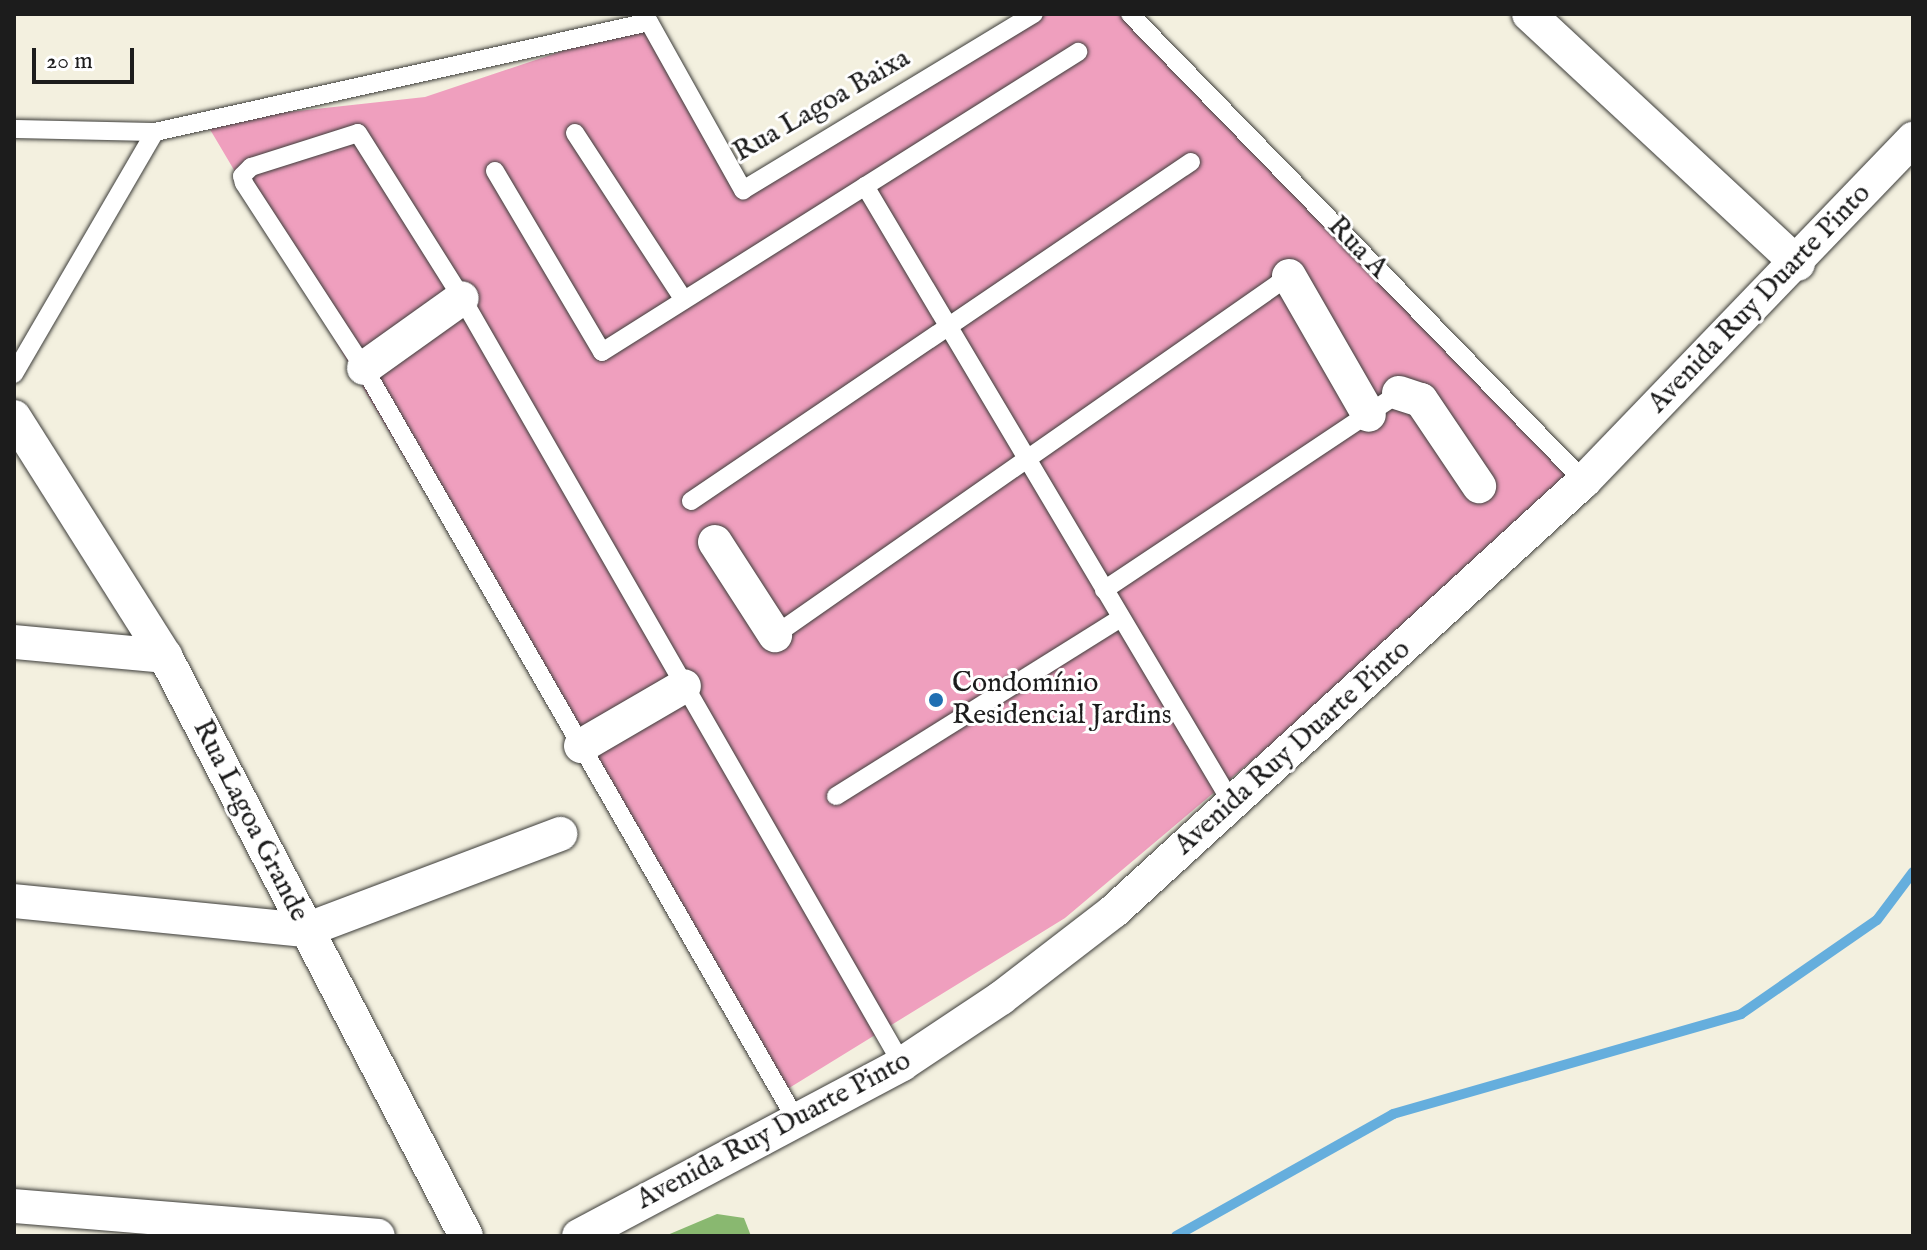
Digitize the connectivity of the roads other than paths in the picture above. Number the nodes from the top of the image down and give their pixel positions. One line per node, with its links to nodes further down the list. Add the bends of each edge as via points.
1 (1034, 14): 6 (lane, Rua Lagoa Baixa, via 743,190 649,22)
2 (1130, 14): 23 (lane, Rua A)
3 (1529, 14): 12 (street)
4 (1078, 52): 11 (lane)
5 (14, 129): 6 (lane)
6 (155, 132): 18 (lane)
7 (575, 133): 15 (lane)
8 (1913, 139): 12 (street, Avenida Ruy Duarte Pinto)
9 (1191, 162): 16 (lane)
10 (495, 171): 15 (lane, via 602,352)
11 (865, 186): 15 (lane); 16 (lane)
12 (1798, 264): 23 (street, Avenida Ruy Duarte Pinto)
13 (1289, 276): 20 (street); 22 (lane)
14 (462, 298): 17 (street); 17 (lane, via 358,133 245,171 244,183); 32 (lane)
15 (684, 300)
16 (944, 325): 22 (lane); 25 (lane)
17 (364, 368): 33 (lane)
18 (14, 374)
19 (1399, 393): 20 (lane); 24 (street, via 1421,400)
20 (1369, 415): 27 (lane)
21 (14, 417): 31 (street, Rua Lagoa Grande)
22 (1024, 459): 27 (lane); 29 (lane)
23 (1584, 481): 35 (street, Avenida Ruy Duarte Pinto)
24 (1479, 486)
25 (691, 501)
26 (715, 542): 29 (street)
27 (1104, 590): 28 (lane)
28 (1121, 618): 34 (lane); 35 (lane)
29 (775, 635)
30 (14, 642): 31 (street)
31 (165, 656): 38 (street, Rua Lagoa Grande)
32 (684, 686): 33 (street); 39 (lane)
33 (581, 746): 40 (lane)
34 (836, 796)
35 (1233, 805): 39 (street, Avenida Ruy Duarte Pinto, via 1114,911 1001,998)
36 (560, 834): 38 (street)
37 (14, 901): 38 (street)
38 (306, 930): 43 (street, Rua Lagoa Grande)
39 (902, 1064): 40 (street, Avenida Ruy Duarte Pinto)
40 (798, 1123): 44 (street, Avenida Ruy Duarte Pinto)
41 (14, 1206): 42 (street)
42 (378, 1236)
43 (466, 1236)
44 (579, 1236)

